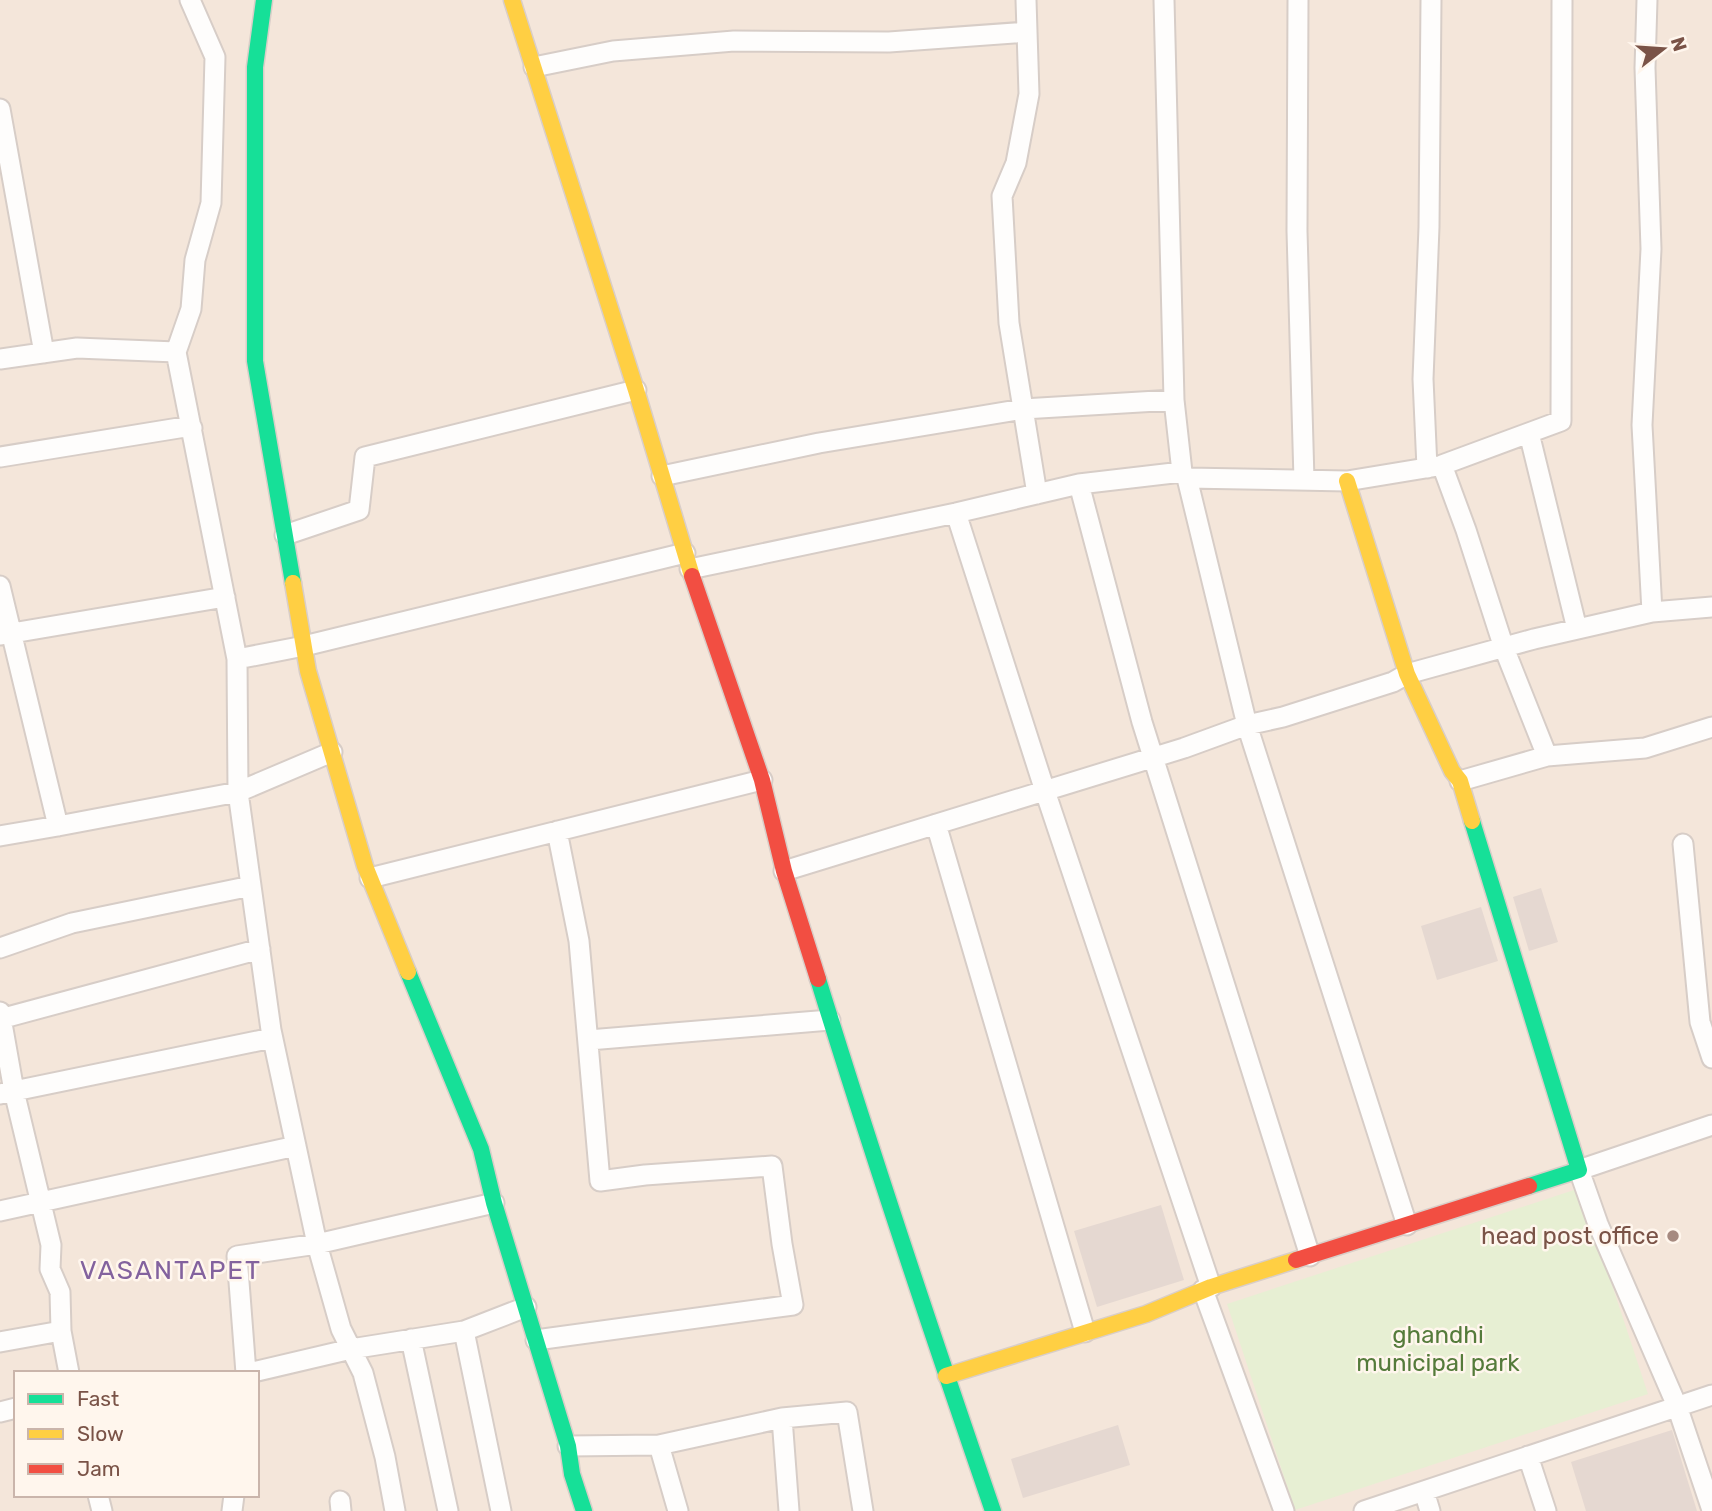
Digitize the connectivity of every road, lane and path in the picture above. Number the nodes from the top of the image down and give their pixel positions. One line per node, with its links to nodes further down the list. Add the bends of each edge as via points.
1 (190, 0): 13 (street, via 215,57 211,203 195,260 191,309)
2 (264, 0): 30 (street, via 255,67 255,361)
3 (512, 0): 11 (street)
4 (1026, 0): 10 (street)
5 (1164, 0): 17 (street)
6 (1298, 0): 25 (street, via 1297,231)
7 (1431, 0): 22 (street, via 1423,379)
8 (1562, 0): 20 (street, via 1561,421)
9 (1647, 0): 35 (street, via 1651,249 1642,425)
10 (1027, 33): 11 (street, via 889,42 734,41 613,51); 18 (street, via 1029,94 1016,163 1002,196 1009,324)
11 (534, 67): 16 (street)
12 (0, 109): 14 (street)
13 (176, 352): 14 (street, via 77,348); 19 (street)
14 (44, 353): 15 (street)
15 (0, 359)
16 (636, 390): 24 (street); 30 (street, via 365,457 359,510)
17 (1174, 400): 18 (street); 23 (street)
18 (1023, 409): 24 (street, via 819,443); 28 (street)
19 (191, 427): 21 (street); 33 (street)
20 (1529, 433): 22 (street); 36 (street)
21 (0, 457)
22 (1435, 467): 26 (street); 39 (street, via 1466,530)
23 (1184, 475): 25 (street); 27 (street); 42 (street)
24 (662, 476): 31 (street)
25 (1304, 480): 26 (street)
26 (1347, 481): 41 (street)
27 (1079, 484): 28 (street); 46 (street)
28 (1037, 494): 29 (street)
29 (956, 513): 31 (street); 49 (street)
30 (285, 535): 38 (street)
31 (687, 561): 38 (street); 47 (street)
32 (0, 586): 37 (street)
33 (225, 597): 37 (street); 40 (street)
34 (1712, 607): 35 (street)
35 (1652, 612): 36 (street)
36 (1577, 629): 39 (street)
37 (6, 634): 52 (street)
38 (304, 646): 40 (street); 44 (street)
39 (1504, 648): 41 (street); 45 (street)
40 (237, 659): 50 (street)
41 (1407, 674): 42 (street); 48 (street)
42 (1247, 725): 46 (street); 73 (street)
43 (1712, 727): 45 (street, via 1644,748)
44 (332, 752): 50 (street); 57 (street)
45 (1548, 756): 48 (street)
46 (1153, 758): 49 (street); 75 (street)
47 (762, 780): 53 (street); 56 (street)
48 (1460, 781): 69 (street)
49 (1045, 791): 51 (street); 76 (street)
50 (238, 792): 52 (street); 58 (street)
51 (936, 824): 56 (street); 80 (street)
52 (58, 826): 54 (street)
53 (557, 831): 57 (street); 64 (street, via 579,941)
54 (0, 835)
55 (1683, 844): 65 (street, via 1700,1021)
56 (784, 871): 62 (street)
57 (370, 878): 71 (street, via 481,1149)
58 (251, 886): 59 (street, via 72,923); 60 (street)
59 (0, 948)
60 (260, 949): 61 (street); 63 (street)
61 (0, 1017): 66 (street)
62 (830, 1020): 64 (street); 88 (street)
63 (272, 1038): 66 (street); 68 (street)
64 (589, 1040): 82 (street, via 600,1181 772,1166 793,1305)
65 (1710, 1046)
66 (7, 1092): 70 (street)
67 (1712, 1125): 69 (street)
68 (296, 1146): 70 (street); 74 (street)
69 (1579, 1170): 73 (street); 90 (street)
70 (41, 1202): 72 (street); 78 (street, via 51,1245 50,1269 60,1292)
71 (494, 1203): 74 (street); 77 (street)
72 (0, 1211)
73 (1407, 1225): 75 (street)
74 (317, 1244): 84 (street); 86 (street, via 237,1256)
75 (1310, 1256): 76 (street)
76 (1207, 1289): 80 (street); 105 (street)
77 (526, 1307): 79 (street); 82 (street)
78 (61, 1331): 83 (street); 85 (street)
79 (464, 1331): 81 (street); 99 (street)
80 (1085, 1332): 88 (street)
81 (411, 1339): 84 (street); 98 (street)
82 (536, 1340): 93 (street)
83 (0, 1342)
84 (351, 1349): 87 (street); 97 (street, via 363,1373)
85 (69, 1371)
86 (247, 1371)
87 (256, 1371)
88 (946, 1376): 104 (street)
89 (1712, 1395): 90 (street)
90 (1676, 1406): 94 (street); 96 (street)
91 (782, 1418): 92 (street); 102 (street); 103 (street, via 847,1412)
92 (659, 1445): 93 (street); 101 (street)
93 (568, 1446): 100 (street)
94 (1528, 1456): 95 (street); 108 (street)
95 (1424, 1491): 106 (street); 107 (street)
96 (1712, 1510)
97 (396, 1511)
98 (447, 1511)
99 (501, 1511)
100 (584, 1511)
101 (678, 1511)
102 (789, 1511)
103 (863, 1511)
104 (993, 1511)
105 (1284, 1511)
106 (1364, 1511)
107 (1430, 1511)
108 (1546, 1511)

